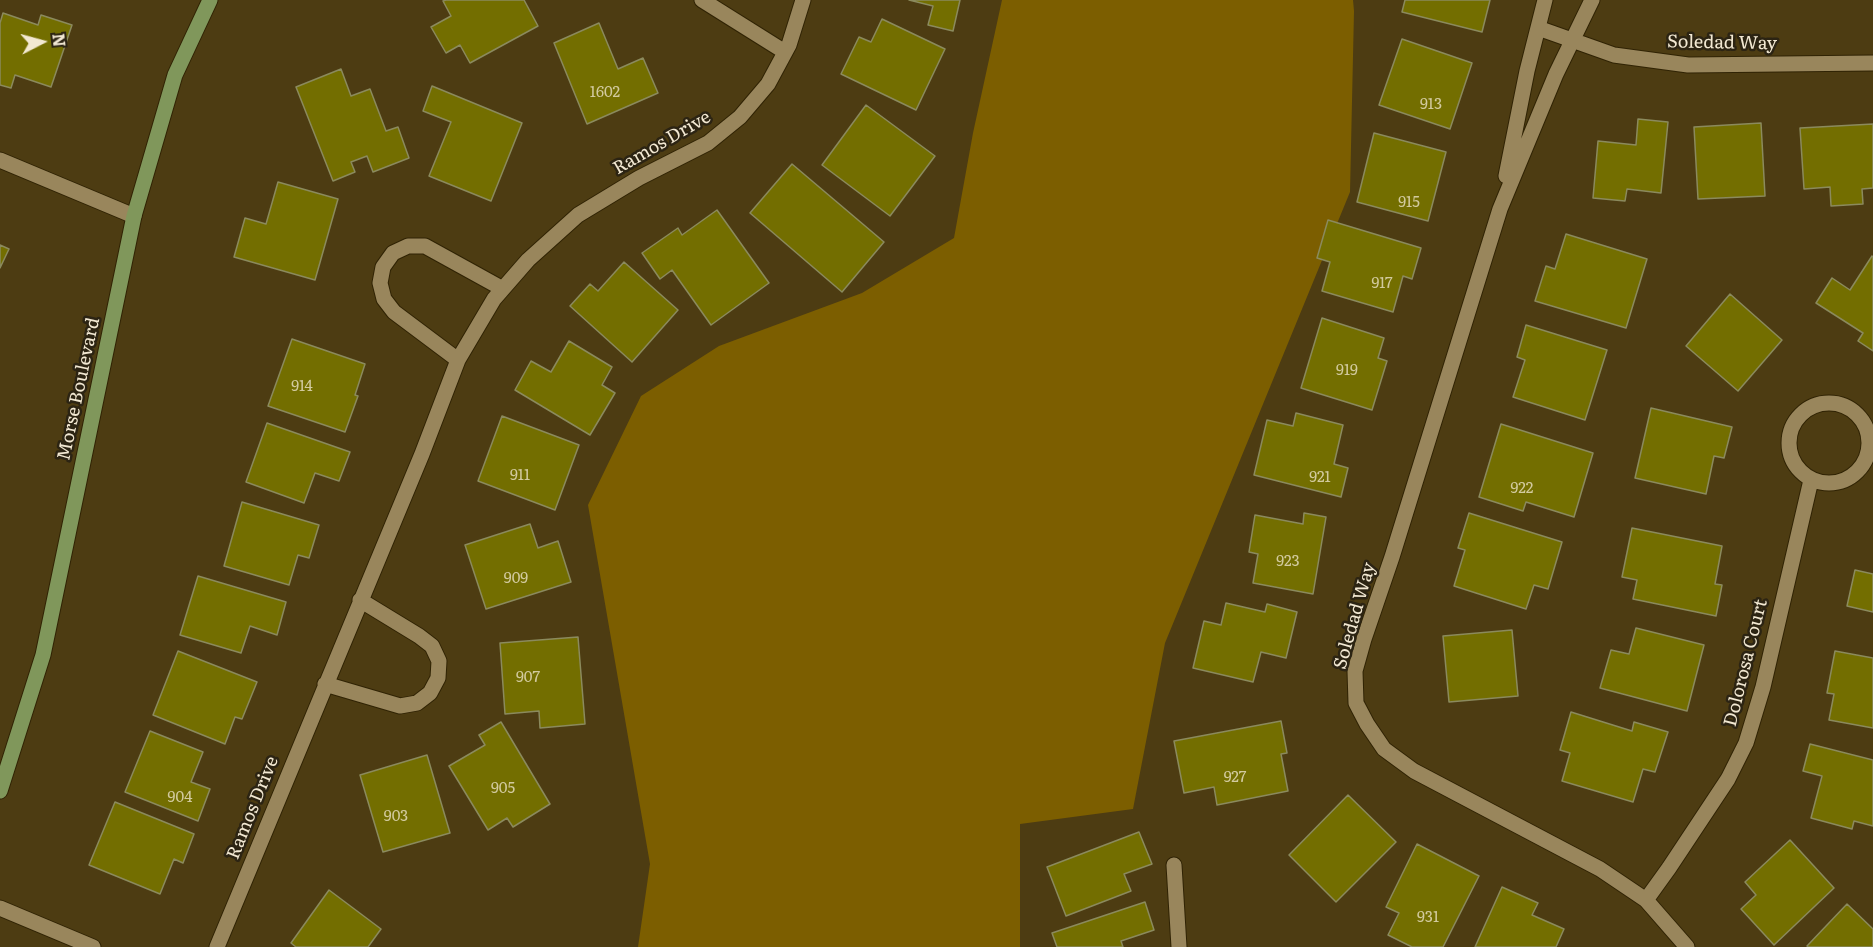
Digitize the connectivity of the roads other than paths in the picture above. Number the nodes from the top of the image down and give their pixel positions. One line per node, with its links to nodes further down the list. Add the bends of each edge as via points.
1 (210, 0): 12 (street, Morse Boulevard, via 175,75)
2 (702, 0): 8 (street)
3 (803, 0): 8 (street, Ramos Drive)
4 (1545, 0): 6 (street, Soledad Way)
5 (1592, 0): 7 (street, Soledad Way)
6 (1538, 28): 7 (street, Soledad Way); 11 (street, Soledad Way)
7 (1572, 41): 9 (street, Soledad Way, via 1614,55 1688,64); 11 (street, Soledad Way)
8 (785, 52): 13 (street, Ramos Drive, via 768,84 740,117 708,143 578,215 528,260)
9 (1873, 63)
10 (0, 160): 12 (street)
11 (1500, 209): 20 (street, Soledad Way, via 1364,639 1356,671 1356,703 1384,749 1414,771 1600,869)
12 (134, 216): 18 (street, Morse Boulevard, via 43,655)
13 (503, 289): 14 (street, Ramos Drive); 14 (street, via 425,246 408,246 393,254 383,267 380,283 384,299 394,312)
14 (458, 360): 16 (street, Ramos Drive)
15 (1811, 480): 15 (street, via 1793,462 1789,450 1793,425 1801,414 1823,403 1848,407 1863,422 1870,441 1862,468 1838,483); 20 (street, Dolorosa Court, via 1763,687 1746,743 1722,788)
16 (360, 600): 17 (street, Ramos Drive); 17 (street, via 432,646 439,662 438,678 430,693 417,703 400,706)
17 (325, 684): 23 (street, Ramos Drive)
18 (0, 791)
19 (1174, 865): 24 (street)
20 (1646, 900): 25 (street, Soledad Way)
21 (0, 908): 22 (street)
22 (93, 947)
23 (217, 947)
24 (1179, 947)
25 (1687, 947)

